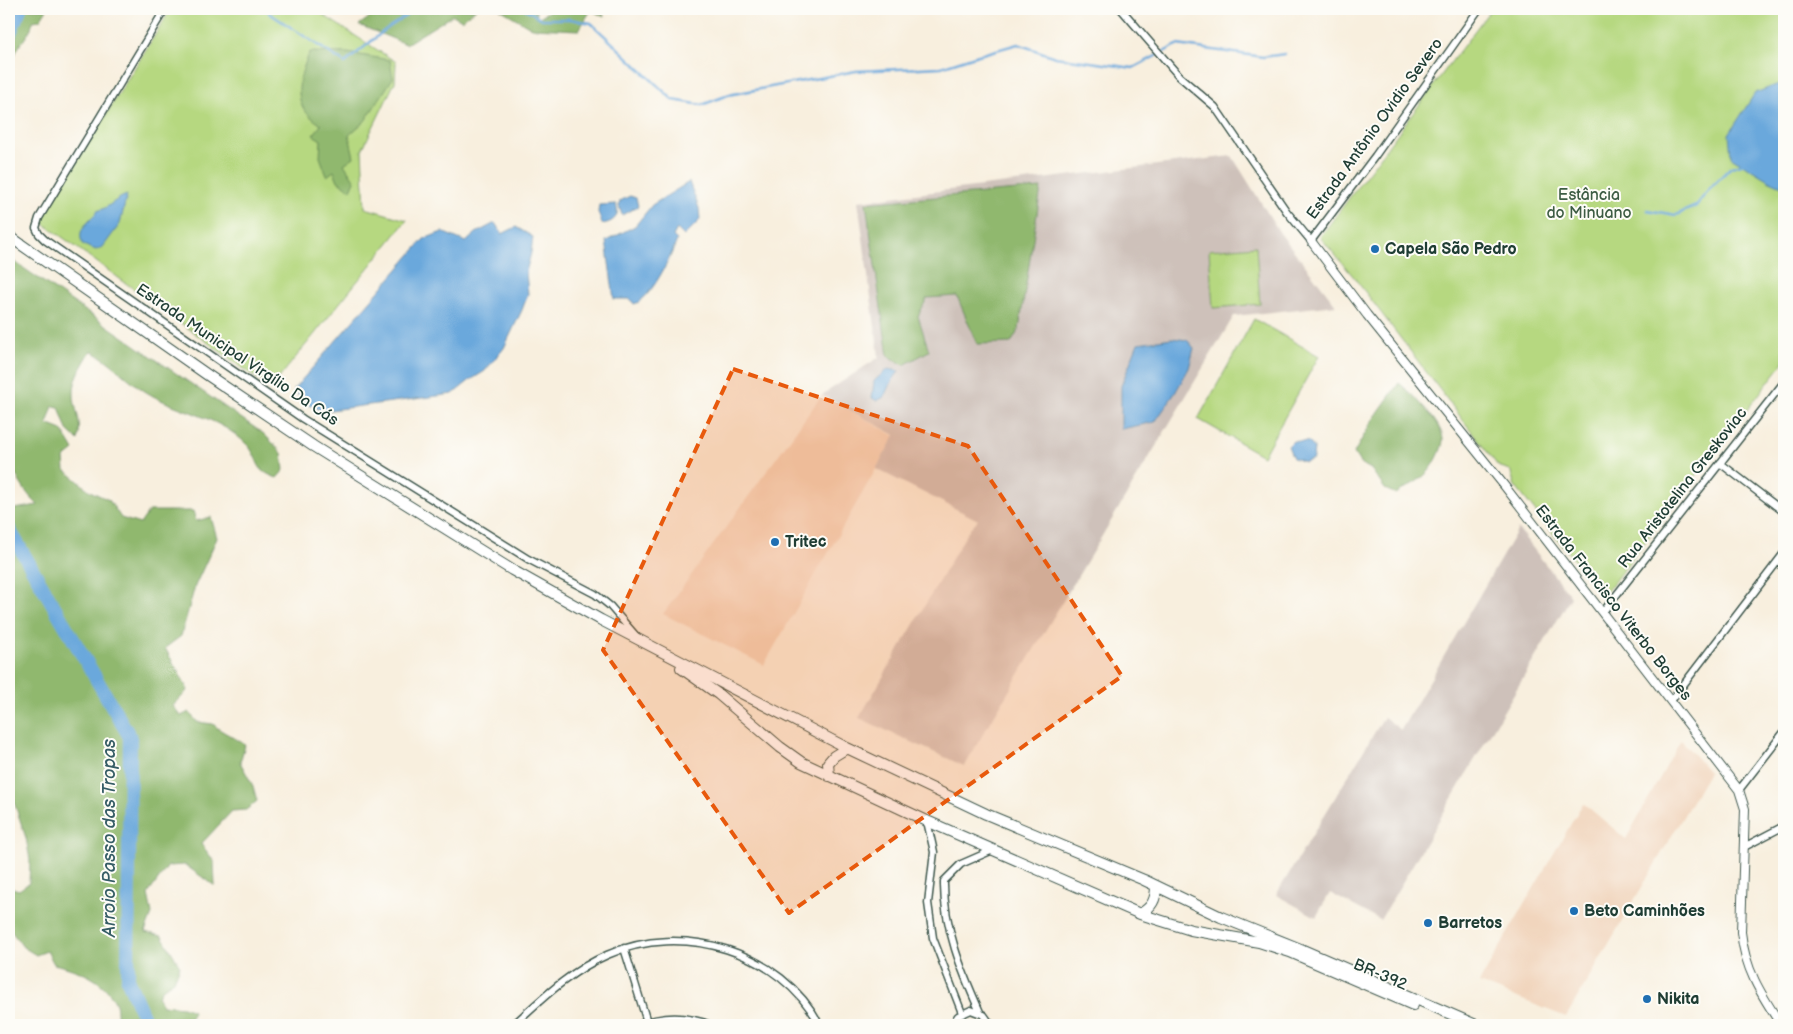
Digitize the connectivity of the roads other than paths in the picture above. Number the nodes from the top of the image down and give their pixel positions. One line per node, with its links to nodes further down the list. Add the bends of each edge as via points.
1 (165, 9): 12 (street, Estrada Municipal Virgílio Da Cás, via 39,218 36,228 39,234 303,419 528,559 595,594)
2 (1121, 9): 5 (street, via 1179,76 1215,107 1287,212)
3 (1479, 9): 5 (street, Estrada Antônio Ovidio Severo)
4 (9, 236): 12 (highway, BR-392, via 313,446 512,570)
5 (1311, 241): 11 (street, Estrada Francisco Viterbo Borges)
6 (9, 243): 16 (highway, BR-392, via 248,410 450,540 687,672 780,747)
7 (1784, 382): 8 (street, Rua Aristotelina Greskoviac)
8 (1720, 463): 9 (street); 11 (street, Rua Aristotelina Greskoviac)
9 (1784, 512)
10 (1784, 553): 13 (street)
11 (1603, 612): 13 (street, Estrada Francisco Viterbo Borges)
12 (639, 639): 15 (highway, BR-392)
13 (1671, 700): 17 (street, Estrada Francisco Viterbo Borges)
14 (1784, 732): 17 (street)
15 (847, 748): 16 (highway, via 828,763); 22 (highway, BR-392, via 1017,827)
16 (829, 776): 18 (highway, BR-392)
17 (1740, 790): 20 (street, Estrada Francisco Viterbo Borges, via 1745,809)
18 (927, 821): 21 (highway, BR-392); 26 (street, via 934,852 928,903 933,938)
19 (1784, 826): 20 (street)
20 (1744, 847): 36 (street, Estrada Francisco Viterbo Borges, via 1740,932 1743,951 1754,982)
21 (994, 849): 23 (highway, BR-392); 25 (street, via 961,864 944,881 952,939)
22 (1156, 886): 23 (highway, via 1152,904); 35 (highway, BR-392)
23 (1140, 914): 34 (highway, BR-392, via 1191,930 1259,942 1290,952)
24 (624, 948): 27 (street); 28 (street, via 590,963 560,983); 31 (street, via 680,941 734,951 782,979 808,1006)
25 (980, 1012): 26 (street); 33 (street)
26 (962, 1013): 32 (street)
27 (647, 1022): 29 (street); 30 (street, via 677,1018)
28 (513, 1025)
29 (638, 1025)
30 (710, 1025)
31 (820, 1025)
32 (952, 1025)
33 (991, 1025)
34 (1459, 1025)
35 (1476, 1025)
36 (1781, 1025)

